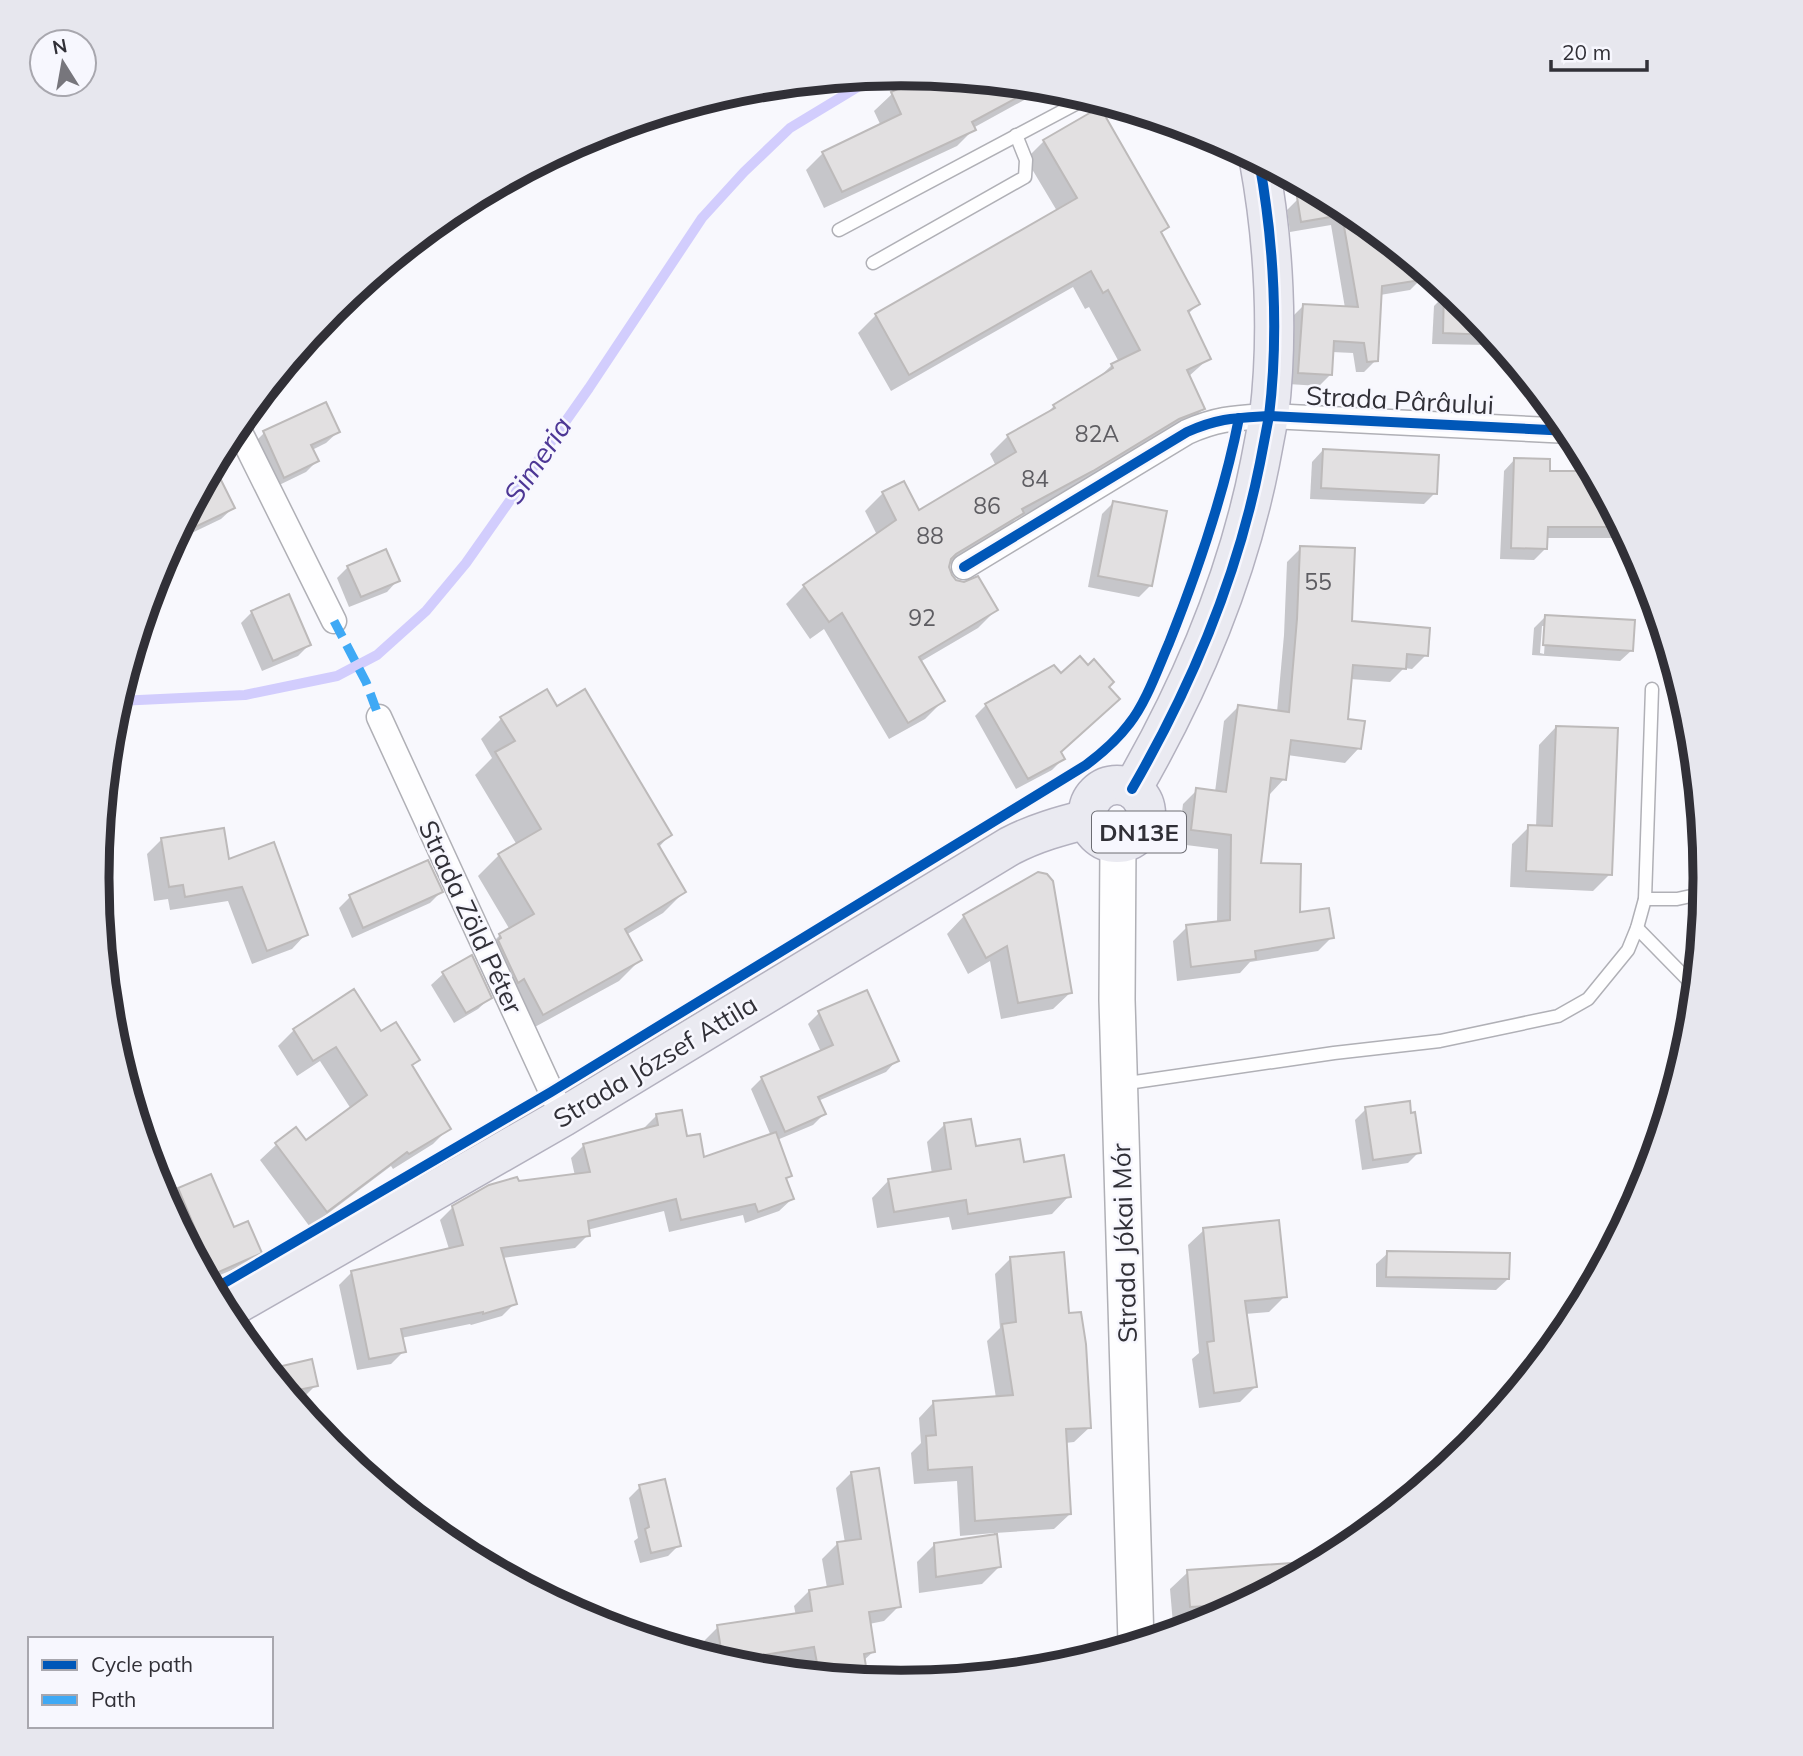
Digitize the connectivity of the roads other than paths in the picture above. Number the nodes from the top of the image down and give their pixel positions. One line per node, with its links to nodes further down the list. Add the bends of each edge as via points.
1 (1073, 105): 2 (lane)
2 (1016, 135): 4 (lane); 5 (lane, via 1026,160 1025,177)
3 (1260, 172): 6 (main road, DN13E, via 1270,246 1274,341)
4 (839, 230)
5 (873, 263)
6 (1268, 416): 7 (street, Strada Pârâului); 9 (street, Strada Pârâului, via 1223,419 1187,432); 13 (main road, DN13E, via 1254,494 1209,637)
7 (1554, 430)
8 (243, 438): 10 (street)
9 (964, 567)
10 (334, 621)
11 (1652, 689): 17 (lane)
12 (379, 717): 21 (street, Strada Zöld Péter)
13 (1132, 789): 14 (main road, DN13E, via 1116,785 1100,789 1090,803); 15 (main road, DN13E, via 1144,803 1145,821 1135,836)
14 (1088, 819): 15 (main road, DN13E, via 1102,839); 21 (main road, Strada József Attila / DN13E, via 1010,846)
15 (1118, 843): 20 (main road, Strada Jókai Mór)
16 (1693, 895): 17 (lane)
17 (1645, 900): 18 (lane)
18 (1637, 928): 19 (lane); 20 (lane, via 1628,950 1588,999 1558,1016 1440,1041)
19 (1687, 979)
20 (1119, 1084): 23 (main road, Strada Jókai Mór)
21 (563, 1117): 22 (main road, Strada József Attila / DN13E)
22 (235, 1305)
23 (1136, 1634)

